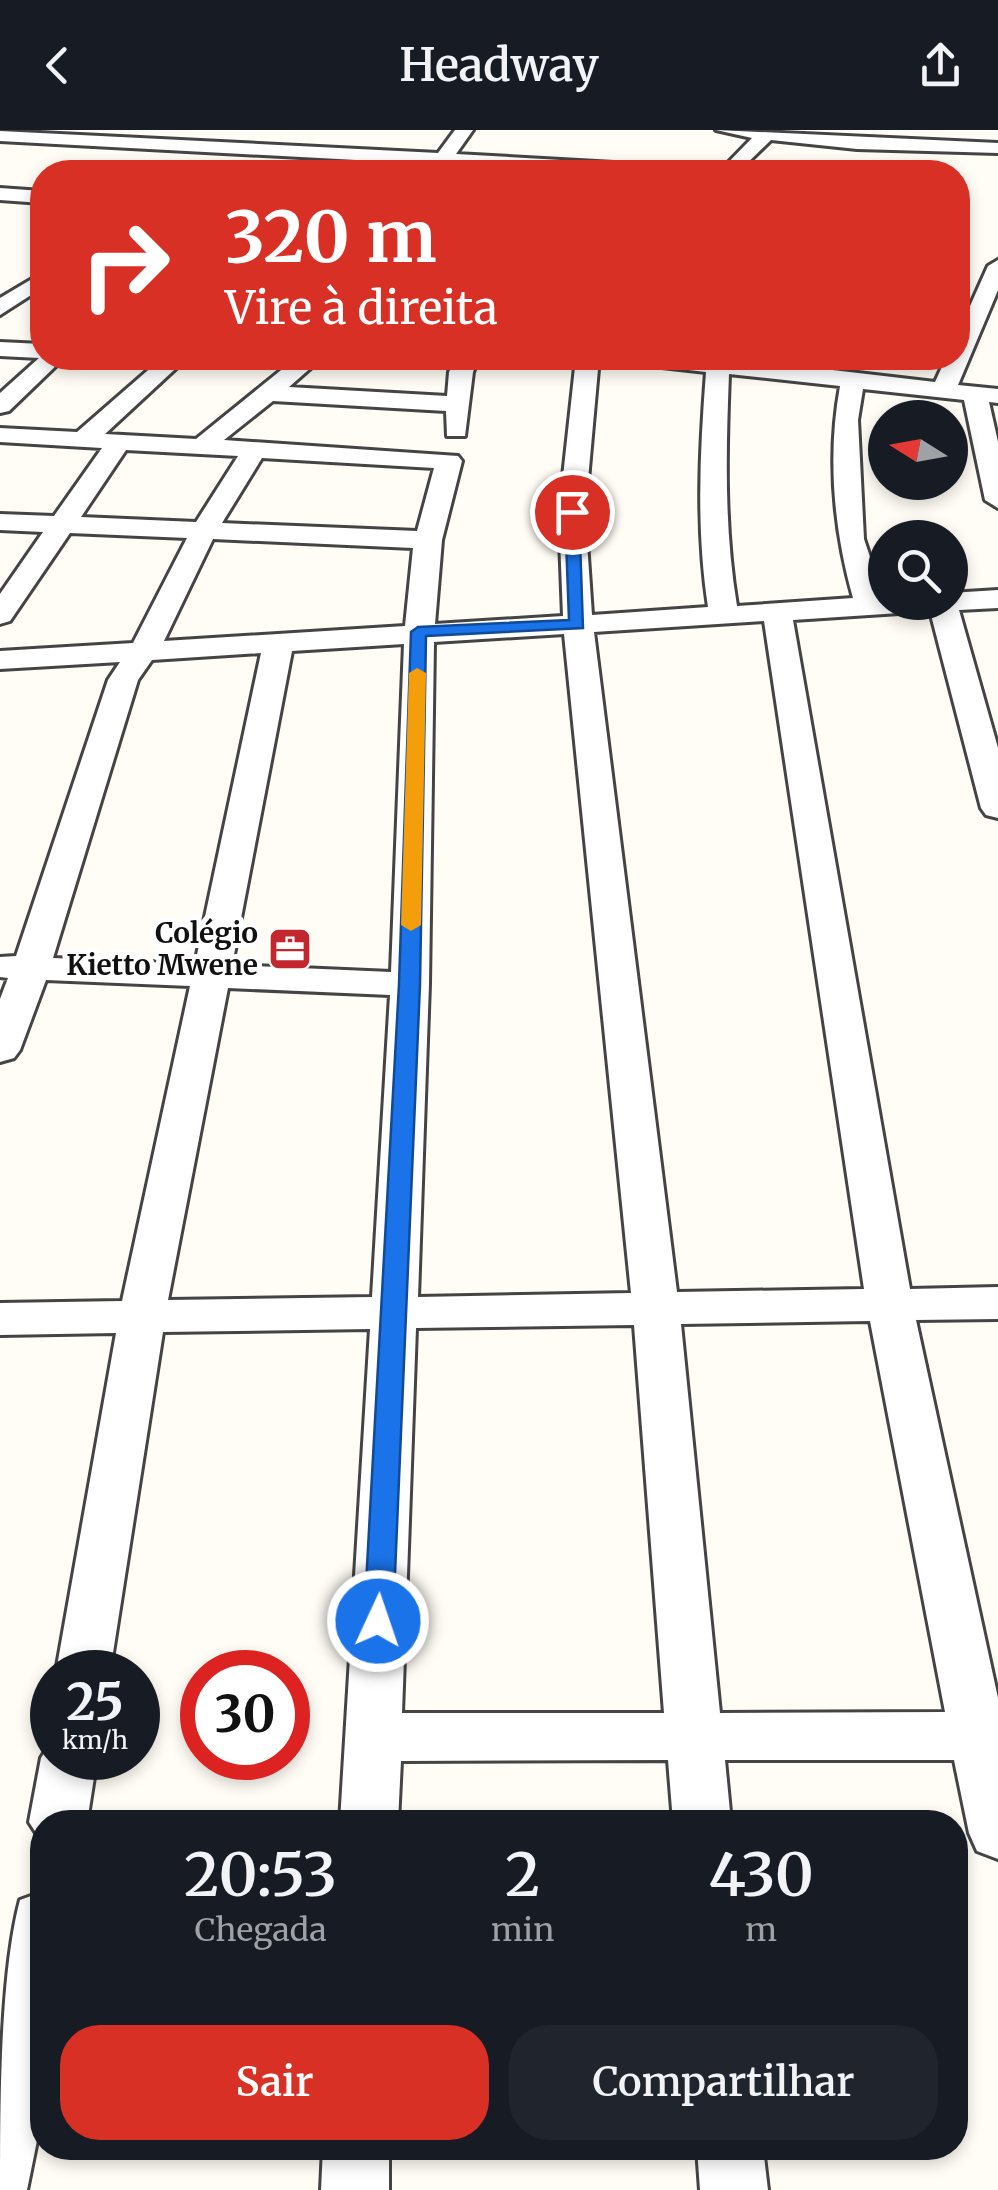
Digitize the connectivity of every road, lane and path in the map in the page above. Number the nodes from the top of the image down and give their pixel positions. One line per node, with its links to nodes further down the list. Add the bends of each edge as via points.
1 (221, 130): 11 (street)
2 (464, 130): 17 (street)
3 (725, 130): 8 (street)
4 (874, 130): 10 (street)
5 (974, 130): 14 (street)
6 (306, 133): 15 (street)
7 (372, 133): 16 (street)
8 (767, 133): 10 (street); 20 (street)
9 (14, 134): 11 (street, via 102,146)
10 (857, 144): 13 (street); 21 (street)
11 (193, 145): 15 (street)
12 (540, 145): 19 (street)
13 (942, 146): 14 (street); 22 (street)
14 (993, 148)
15 (280, 152): 16 (street)
16 (349, 153): 17 (street)
17 (443, 159): 18 (street)
18 (460, 160)
19 (532, 160)
20 (740, 160)
21 (840, 160)
22 (936, 160)
23 (0, 194): 24 (street)
24 (30, 196)
25 (998, 266): 30 (street)
26 (0, 275): 27 (street)
27 (30, 278)
28 (30, 287): 29 (street)
29 (0, 308)
30 (970, 330)
31 (0, 349): 32 (street)
32 (30, 350)
33 (39, 370): 46 (street)
34 (161, 370): 48 (street)
35 (295, 370): 43 (street)
36 (462, 370): 45 (street)
37 (587, 370): 66 (street, via 572,512)
38 (717, 370): 64 (street, via 714,553)
39 (835, 370): 41 (street)
40 (953, 370): 42 (street)
41 (853, 378): 42 (street); 58 (street, via 846,420 850,538)
42 (944, 390): 44 (street)
43 (266, 393): 45 (street); 50 (street)
44 (987, 395): 53 (street)
45 (457, 404): 52 (street)
46 (0, 406)
47 (0, 435): 48 (street)
48 (83, 440): 49 (street)
49 (119, 442): 50 (street); 55 (street)
50 (201, 448): 51 (street)
51 (254, 451): 52 (street); 56 (street)
52 (449, 461): 57 (street)
53 (998, 500)
54 (0, 522): 55 (street)
55 (62, 525): 56 (street); 63 (street)
56 (204, 532): 57 (street); 69 (street, via 161,623)
57 (428, 540): 67 (street)
58 (868, 600)
59 (998, 600): 60 (street)
60 (968, 601)
61 (868, 607): 62 (street)
62 (777, 613): 64 (street); 77 (street)
63 (0, 616)
64 (724, 616): 66 (street)
65 (945, 620): 71 (street)
66 (578, 624): 67 (street); 78 (street)
67 (418, 632): 68 (street); 74 (street)
68 (278, 640): 69 (street); 73 (street)
69 (140, 650): 70 (street); 72 (street)
70 (0, 660)
71 (998, 808)
72 (16, 968): 73 (street); 75 (street)
73 (212, 976): 74 (street); 80 (street)
74 (410, 984): 79 (street)
75 (0, 1050)
76 (998, 1303): 77 (street)
77 (890, 1306): 78 (street); 84 (street)
78 (656, 1309): 79 (street); 85 (street)
79 (395, 1311): 80 (street); 83 (street)
80 (142, 1316): 81 (street); 82 (street)
81 (0, 1319)
82 (87, 1650)
83 (372, 1737): 85 (street); 88 (street)
84 (989, 1737): 85 (street); 90 (street)
85 (695, 1738): 89 (street)
86 (65, 1780): 87 (street)
87 (60, 1810)
88 (369, 1810)
89 (701, 1810)
90 (998, 1833)
91 (30, 1992): 94 (street)
92 (355, 2160): 95 (street)
93 (731, 2160): 96 (street)
94 (0, 2175)
95 (354, 2190)
96 (734, 2190)

